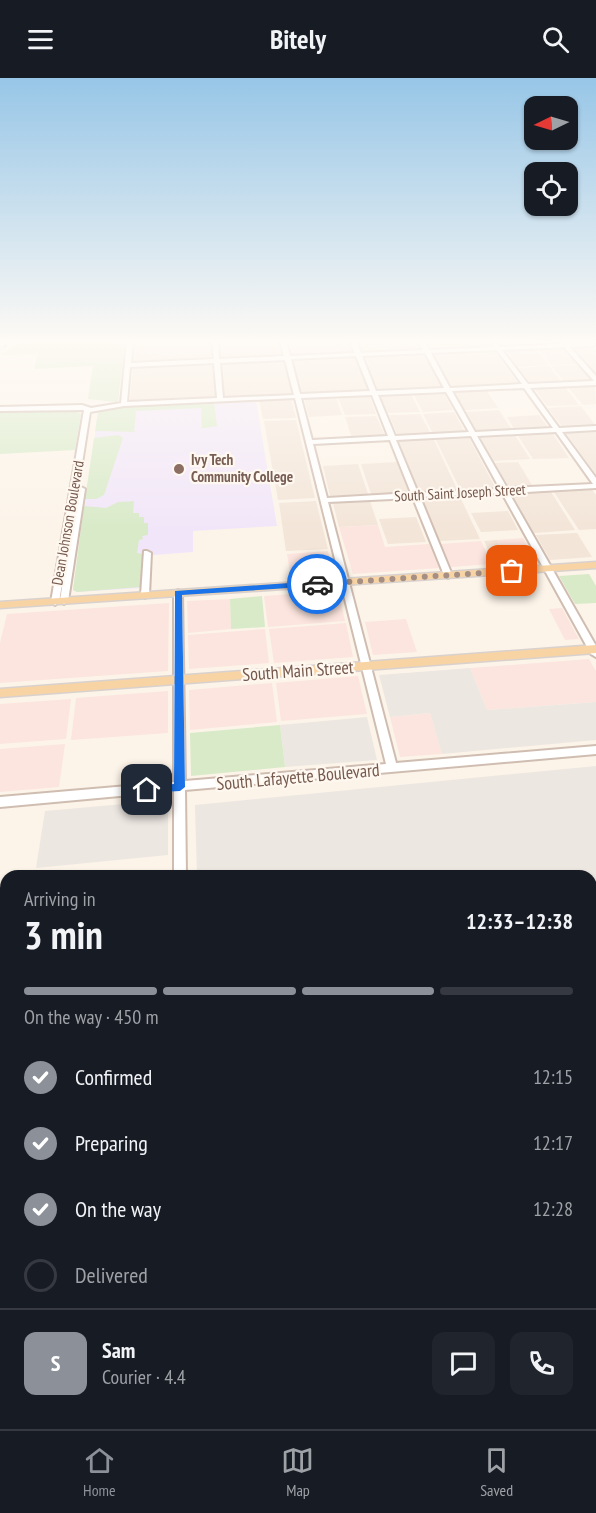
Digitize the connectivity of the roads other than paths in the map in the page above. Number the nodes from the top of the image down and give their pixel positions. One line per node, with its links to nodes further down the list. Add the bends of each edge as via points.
1 (114, 404): 6 (street)
2 (299, 404): 12 (street)
3 (378, 404): 11 (street)
4 (456, 404): 10 (street)
5 (539, 404): 9 (street)
6 (91, 407): 7 (street); 24 (street, Dean Johnson Boulevard)
7 (0, 408)
8 (596, 428): 9 (street)
9 (558, 430): 10 (street); 13 (street)
10 (473, 434): 11 (street); 14 (street)
11 (392, 438): 12 (street); 15 (street)
12 (309, 442): 16 (street)
13 (596, 484): 14 (street, South Saint Joseph Street)
14 (504, 490): 15 (street, South Saint Joseph Street); 19 (street)
15 (416, 495): 16 (street, South Saint Joseph Street); 20 (street)
16 (324, 500): 21 (street)
17 (147, 553): 23 (street)
18 (596, 565): 19 (main road)
19 (548, 568): 20 (main road); 26 (street)
20 (448, 575): 21 (main road)
21 (345, 582): 22 (main road); 27 (street)
22 (178, 593): 23 (main road); 28 (street)
23 (145, 595): 24 (main road)
24 (60, 601): 25 (main road)
25 (0, 605)
26 (595, 650): 27 (main road, South Main Street)
27 (366, 666): 28 (main road, South Main Street); 31 (street)
28 (179, 680): 29 (main road, South Main Street); 32 (street)
29 (0, 693)
30 (596, 750): 31 (street, South Lafayette Boulevard)
31 (392, 768): 32 (street, South Lafayette Boulevard)
32 (180, 787): 33 (street, South Lafayette Boulevard); 34 (street)
33 (0, 802)
34 (180, 870)

